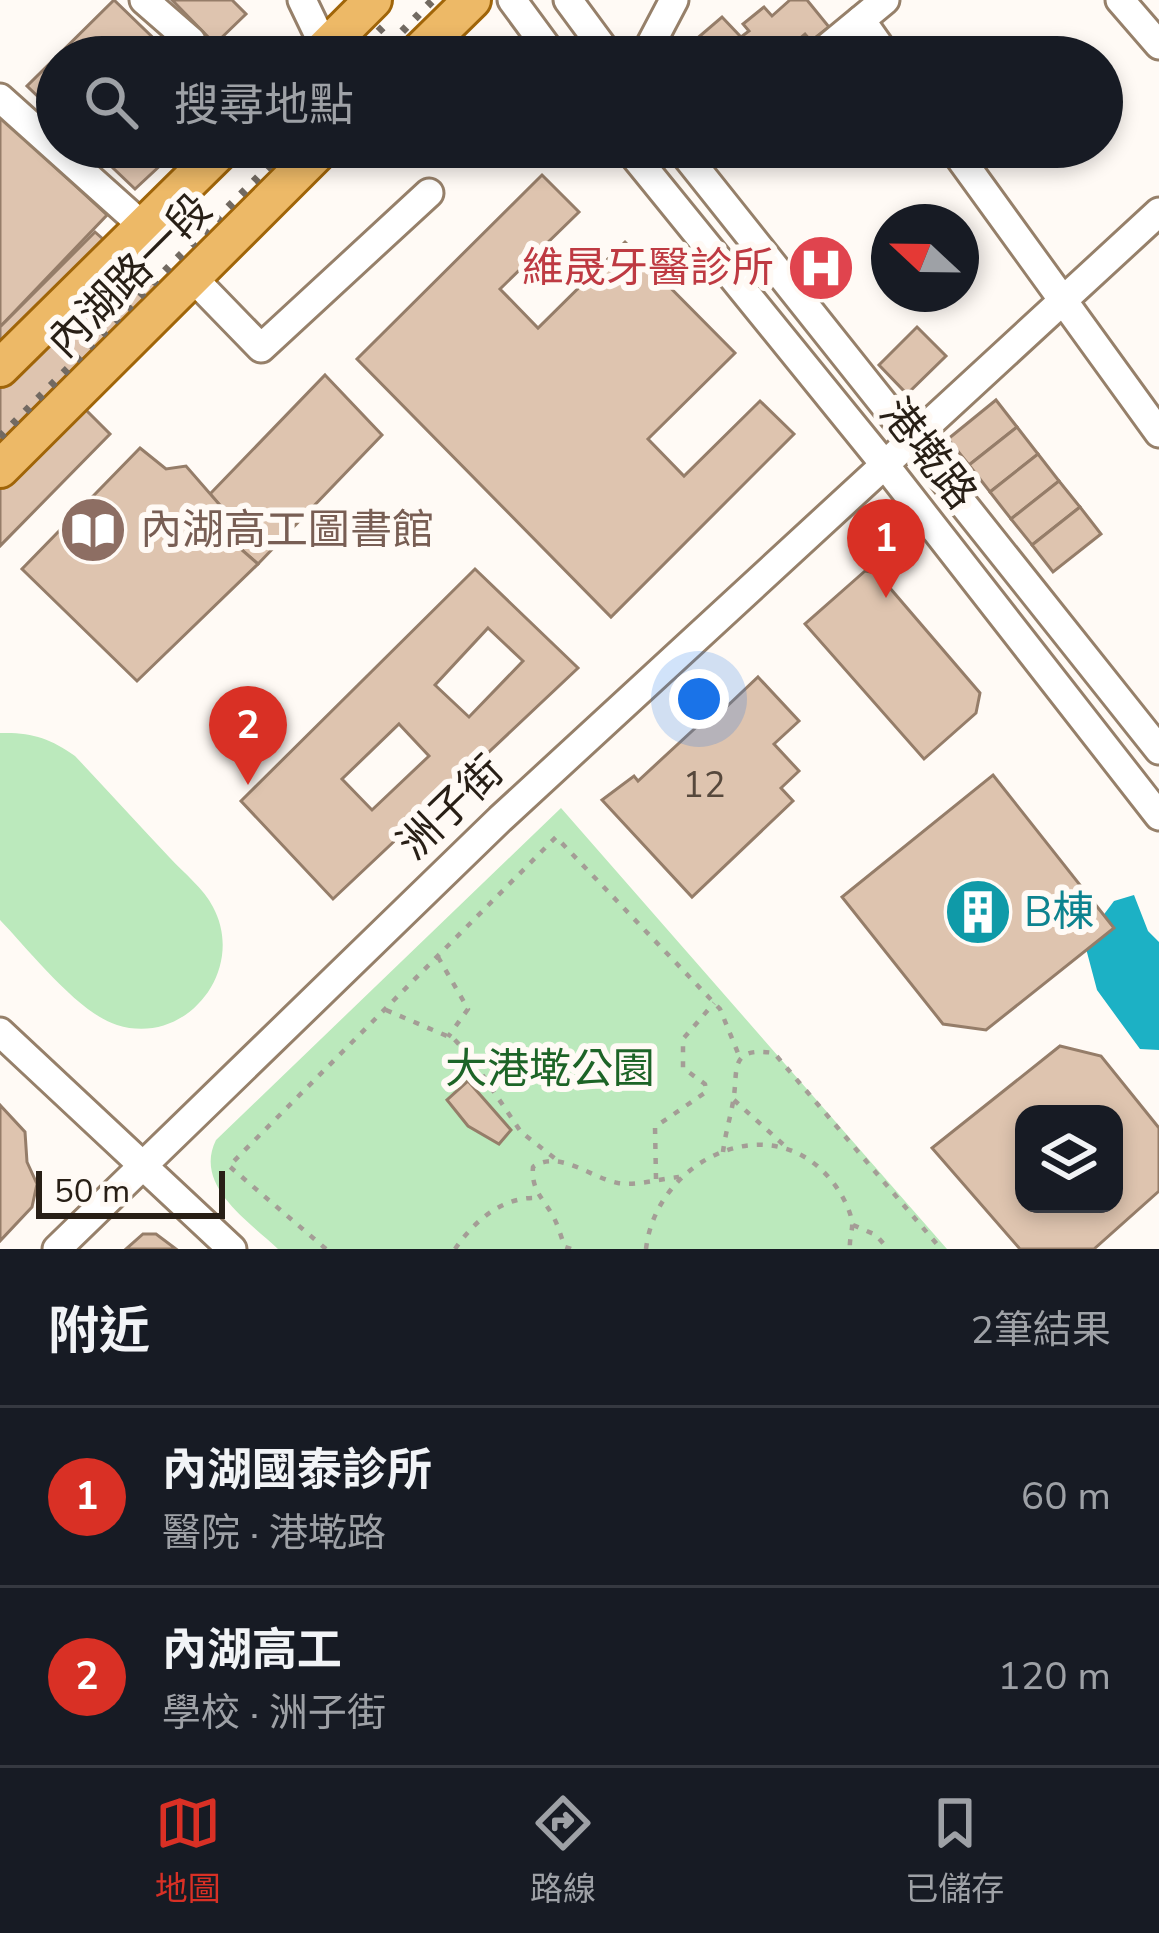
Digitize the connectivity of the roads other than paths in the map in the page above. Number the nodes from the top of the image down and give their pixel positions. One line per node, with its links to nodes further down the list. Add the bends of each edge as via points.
1 (144, 0): 11 (street)
2 (302, 0): 12 (street)
3 (373, 0): 13 (main road)
4 (472, 0): 14 (main road)
5 (512, 0): 15 (street)
6 (568, 0): 16 (street)
7 (674, 0): 17 (street)
8 (885, 0): 10 (street)
9 (1120, 0): 20 (street)
10 (861, 20): 18 (street); 19 (street)
11 (184, 36)
12 (315, 36)
13 (338, 36)
14 (435, 36)
15 (539, 36)
16 (595, 36)
17 (655, 36)
18 (842, 36)
19 (872, 36)
20 (1159, 45)
21 (0, 98): 22 (street)
22 (36, 130)
23 (78, 168): 31 (street)
24 (203, 168): 31 (main road, 內湖路一段)
25 (302, 168): 32 (main road, 內湖路一段)
26 (644, 168): 37 (street, 港墘路)
27 (704, 168): 36 (street, 港墘路)
28 (967, 168): 33 (street)
29 (429, 193): 32 (street, via 261,348)
30 (1159, 212): 33 (street, 洲子街)
31 (144, 227): 34 (main road, 內湖路一段)
32 (192, 278): 38 (main road, 內湖路一段)
33 (1062, 300): 35 (street); 36 (street, 洲子街)
34 (0, 368)
35 (1159, 433)
36 (912, 437): 37 (street, 洲子街); 39 (street, 港墘路)
37 (885, 465): 40 (street, 港墘路); 42 (street, 洲子街, via 500,819)
38 (0, 469)
39 (1159, 750)
40 (1159, 816)
41 (0, 1032): 42 (street)
42 (142, 1166): 43 (street, 洲子街); 44 (street)
43 (57, 1249)
44 (232, 1249)

